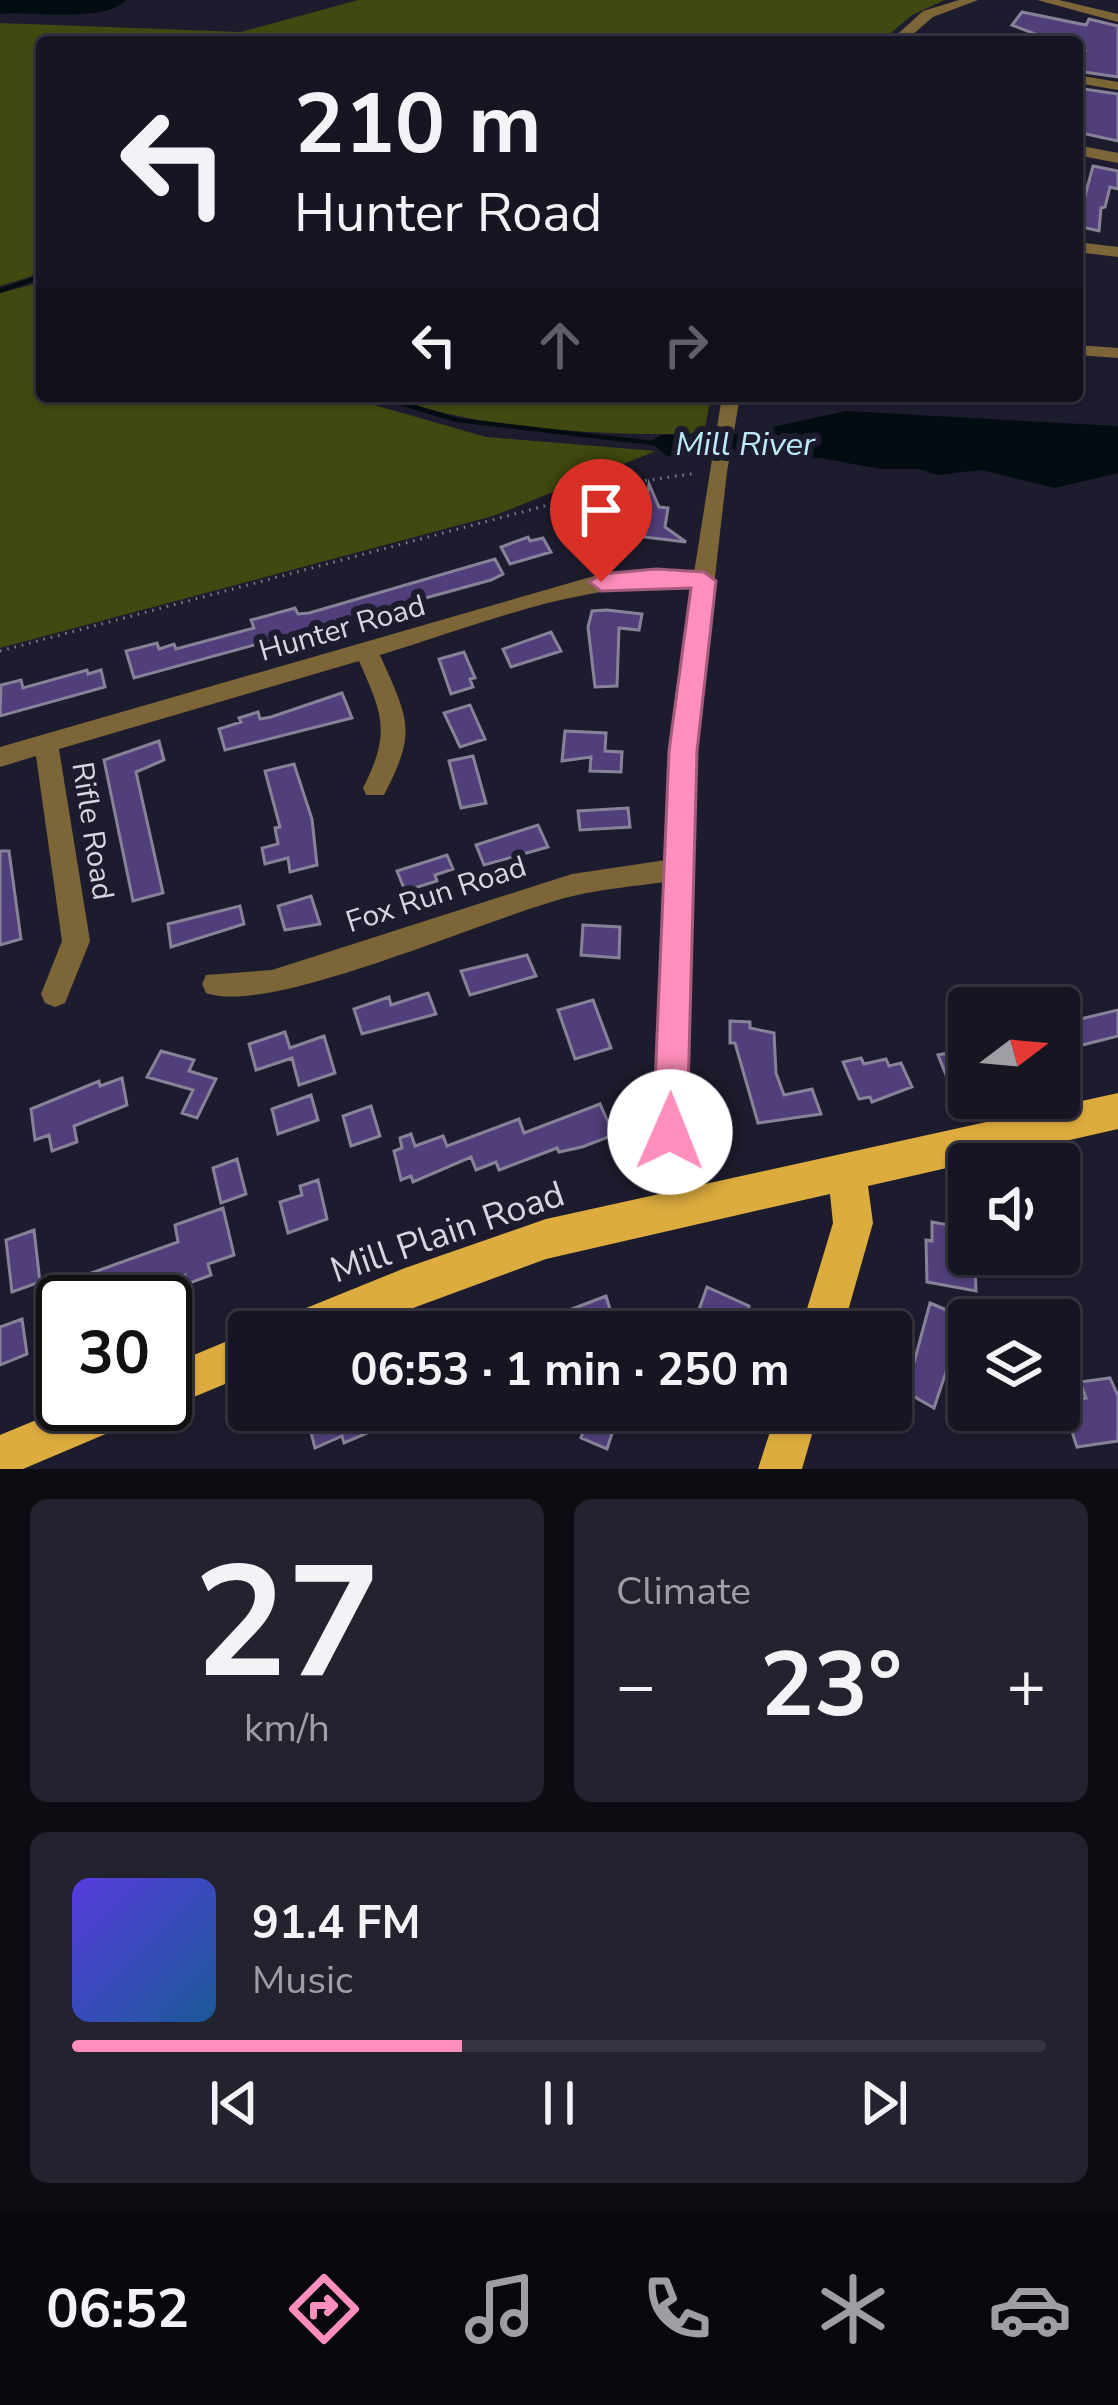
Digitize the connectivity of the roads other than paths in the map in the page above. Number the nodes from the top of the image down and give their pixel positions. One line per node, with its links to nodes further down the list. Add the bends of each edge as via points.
1 (972, 0): 4 (street, via 928,14)
2 (1043, 0): 3 (street)
3 (1118, 18)
4 (903, 36)
5 (1083, 80): 6 (street)
6 (1118, 86)
7 (1083, 151): 8 (street)
8 (1118, 158)
9 (1083, 248): 10 (street)
10 (1118, 252)
11 (1083, 350): 12 (street)
12 (1118, 353)
13 (730, 402): 14 (street, via 711,472)
14 (704, 581): 15 (street, Hunter Road, via 601,582); 19 (street)
15 (367, 652): 16 (street, Hunter Road); 18 (street, via 397,723 398,740)
16 (46, 745): 17 (street, Hunter Road); 21 (street, Rifle Road, via 76,941)
17 (0, 757)
18 (375, 788)
19 (676, 868): 20 (street, Fox Run Road, via 572,885 272,982); 24 (street, via 670,1132)
20 (216, 984)
21 (55, 994)
22 (1118, 1111): 23 (main road, Mill Plain Road)
23 (847, 1172): 24 (main road, Mill Plain Road); 26 (main road, via 853,1223)
24 (680, 1208): 25 (main road, Mill Plain Road, via 479,1260)
25 (352, 1311)
26 (826, 1311)
27 (228, 1362): 28 (main road)
28 (192, 1377)
29 (61, 1431): 31 (main road)
30 (791, 1431): 32 (main road)
31 (0, 1456)
32 (780, 1469)

